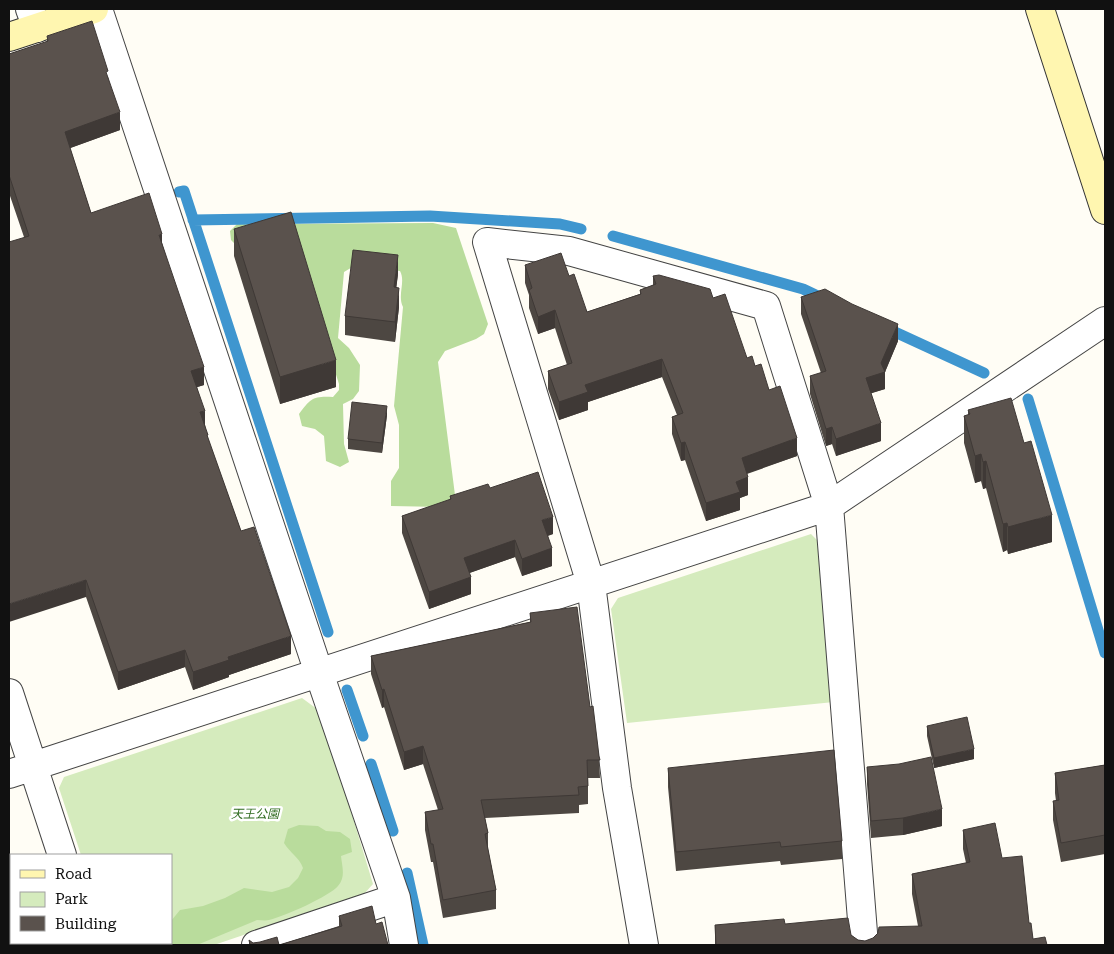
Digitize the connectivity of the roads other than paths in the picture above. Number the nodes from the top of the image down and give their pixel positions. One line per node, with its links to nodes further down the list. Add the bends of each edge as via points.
1 (94, 9): 4 (street)
2 (98, 9): 10 (street)
3 (1040, 9): 6 (street)
4 (34, 18): 5 (street)
5 (9, 37)
6 (1105, 210)
7 (1105, 321): 8 (street)
8 (829, 506): 9 (street); 9 (street, via 766,306 569,251 487,242); 18 (street)
9 (591, 584): 10 (street); 17 (street, via 617,788)
10 (319, 673): 12 (street); 14 (street)
11 (9, 693): 12 (street)
12 (21, 770): 13 (street)
13 (62, 854)
14 (396, 898): 15 (street); 16 (street)
15 (256, 945)
16 (404, 945)
17 (644, 945)
18 (864, 945)

